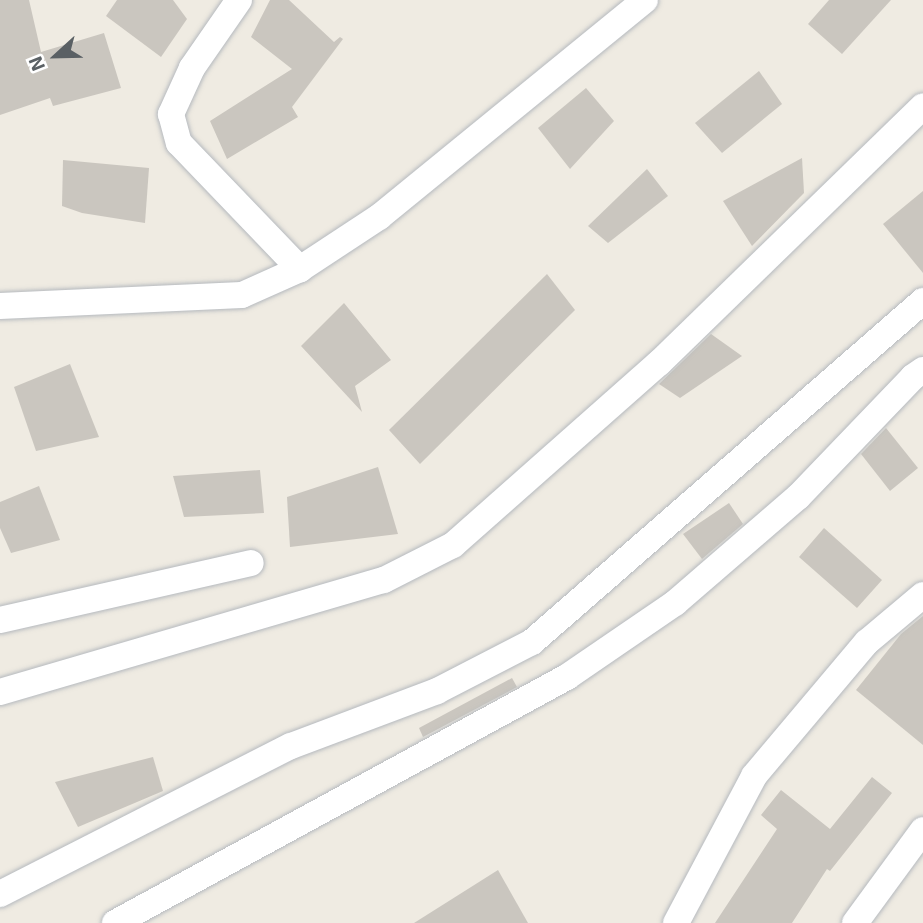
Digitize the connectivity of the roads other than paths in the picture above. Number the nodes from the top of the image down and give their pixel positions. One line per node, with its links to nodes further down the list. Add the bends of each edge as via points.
1 (239, 0): 4 (street, via 192,68 171,114 179,143)
2 (645, 0): 4 (street, via 379,217)
3 (923, 106): 11 (street, via 659,363 453,545 384,580)
4 (300, 269): 6 (street, via 242,295)
5 (923, 301): 13 (street, via 532,642 437,691 290,746)
6 (0, 306)
7 (923, 370): 14 (street, via 798,497 674,603 567,677)
8 (251, 563): 10 (street)
9 (923, 595): 15 (street, via 867,642 754,776)
10 (0, 620)
11 (0, 692)
12 (923, 830): 16 (street)
13 (0, 894)
14 (115, 923)
15 (676, 923)
16 (855, 923)

